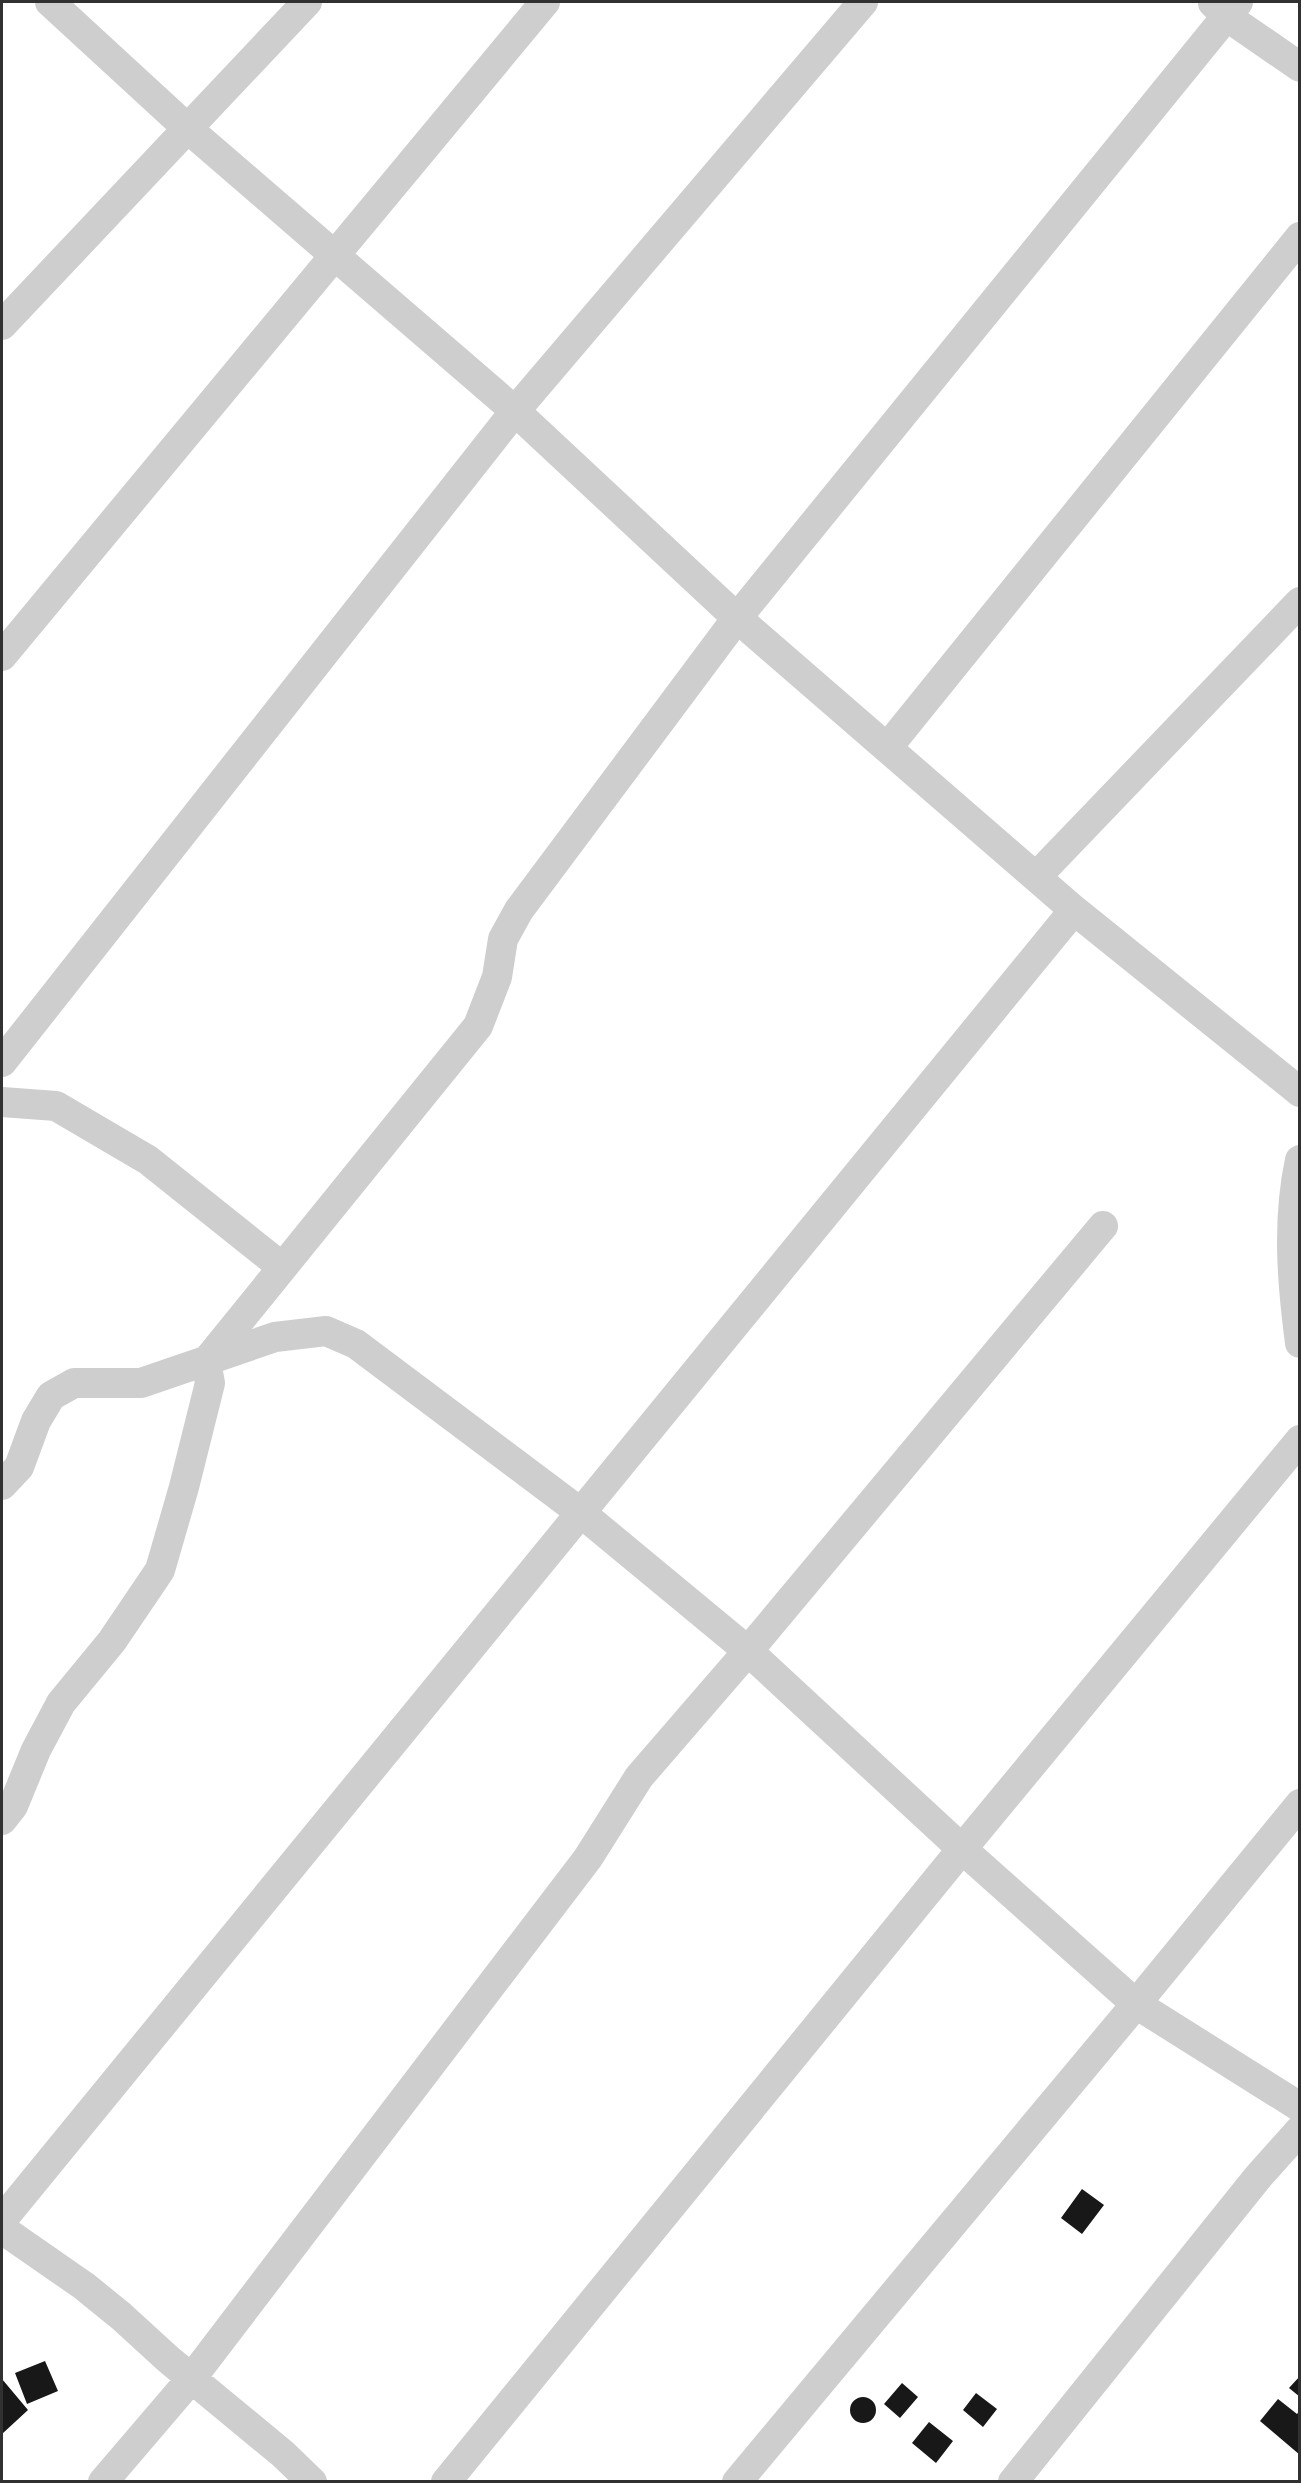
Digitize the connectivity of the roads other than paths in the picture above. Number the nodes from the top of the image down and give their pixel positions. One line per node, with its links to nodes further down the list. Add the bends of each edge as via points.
1 (50, 2): 7 (street)
2 (307, 2): 7 (street)
3 (545, 2): 9 (street)
4 (863, 2): 11 (street)
5 (1225, 6): 6 (street); 13 (street)
6 (1299, 67)
7 (188, 128): 9 (street); 10 (street)
8 (1299, 237): 15 (street)
9 (335, 255): 11 (street); 14 (street)
10 (2, 325)
11 (515, 411): 13 (street); 18 (street)
12 (1299, 602): 16 (street)
13 (737, 618): 15 (street); 23 (street, via 519,910 503,939 497,977 478,1026)
14 (2, 656)
15 (887, 748): 16 (street)
16 (1036, 877): 17 (street)
17 (1074, 910): 19 (street); 28 (street)
18 (2, 1062)
19 (1299, 1092)
20 (2, 1102): 23 (street, via 56,1106 148,1160)
21 (1299, 1160): 24 (street, via 1294,1184 1291,1260)
22 (1103, 1226): 29 (street)
23 (282, 1267): 25 (street)
24 (1299, 1343)
25 (206, 1362): 27 (street, via 141,1383 74,1383 51,1396 36,1421 19,1467); 28 (street, via 275,1337 326,1331 356,1344); 31 (street, via 210,1383 160,1570 112,1641 61,1703 13,1806)
26 (1299, 1440): 32 (street)
27 (2, 1485)
28 (580, 1512): 29 (street); 36 (street)
29 (748, 1651): 32 (street); 38 (street, via 639,1777 588,1858)
30 (1299, 1804): 33 (street)
31 (2, 1820)
32 (962, 1849): 33 (street); 41 (street)
33 (1136, 2004): 34 (street); 42 (street)
34 (1299, 2107)
35 (1299, 2130): 43 (street)
36 (2, 2220)
37 (2, 2229): 38 (street, via 84,2286)
38 (191, 2379): 39 (street); 40 (street)
39 (103, 2481)
40 (312, 2481)
41 (446, 2481)
42 (737, 2481)
43 (1013, 2481)

